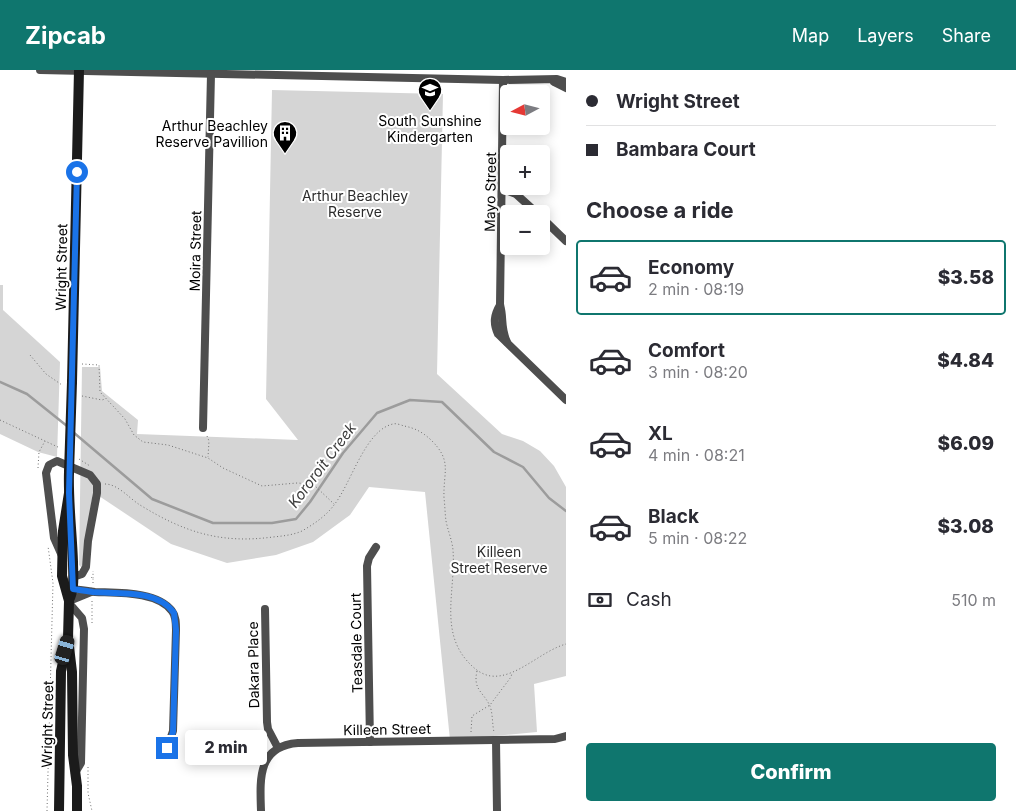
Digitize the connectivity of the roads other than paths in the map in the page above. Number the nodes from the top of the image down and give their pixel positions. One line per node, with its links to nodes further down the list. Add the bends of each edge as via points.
1 (40, 70): 2 (street)
2 (79, 71): 3 (street); 18 (street, Wright Street, bridge)
3 (212, 74): 4 (street); 17 (street, Moira Street)
4 (386, 74): 5 (street)
5 (503, 80): 6 (street); 9 (street, Mayo Street)
6 (549, 80): 7 (street); 8 (street)
7 (566, 82)
8 (566, 88)
9 (503, 145)
10 (502, 195): 12 (street, Mayo Street)
11 (517, 195): 13 (street)
12 (502, 198): 13 (street); 16 (street, Mayo Street, via 502,332 506,342)
13 (527, 203)
14 (550, 226): 15 (street)
15 (566, 241)
16 (566, 400)
17 (203, 428)
18 (69, 493): 20 (street, Wright Street); 21 (street, Wright Street)
19 (376, 547): 29 (street, Teasdale Court, via 367,566)
20 (62, 558): 21 (street); 21 (street, Wright Street, via 54,538 46,474 49,464 60,461 90,475 97,484 86,566 82,574); 22 (street, Wright Street, via 62,578)
21 (73, 575): 22 (street, Wright Street)
22 (69, 589): 23 (street); 24 (street, Wright Street)
23 (93, 592): 24 (street); 30 (street, via 135,593 160,602 174,613 173,732)
24 (69, 602): 26 (street, Wright Street); 32 (street, Wright Street, via 82,618 84,629 81,763)
25 (265, 609): 31 (street, Dakara Place, via 266,722)
26 (68, 638): 32 (street, Wright Street); 33 (street, Wright Street, via 61,671)
27 (566, 736): 28 (street, Killeen Street)
28 (496, 740): 29 (street, Killeen Street); 36 (street)
29 (370, 742): 31 (street, Killeen Street, via 298,742)
30 (167, 748)
31 (278, 748): 35 (street, via 262,769)
32 (75, 773): 34 (street, Wright Street)
33 (59, 811)
34 (77, 811)
35 (261, 811)
36 (497, 811)

